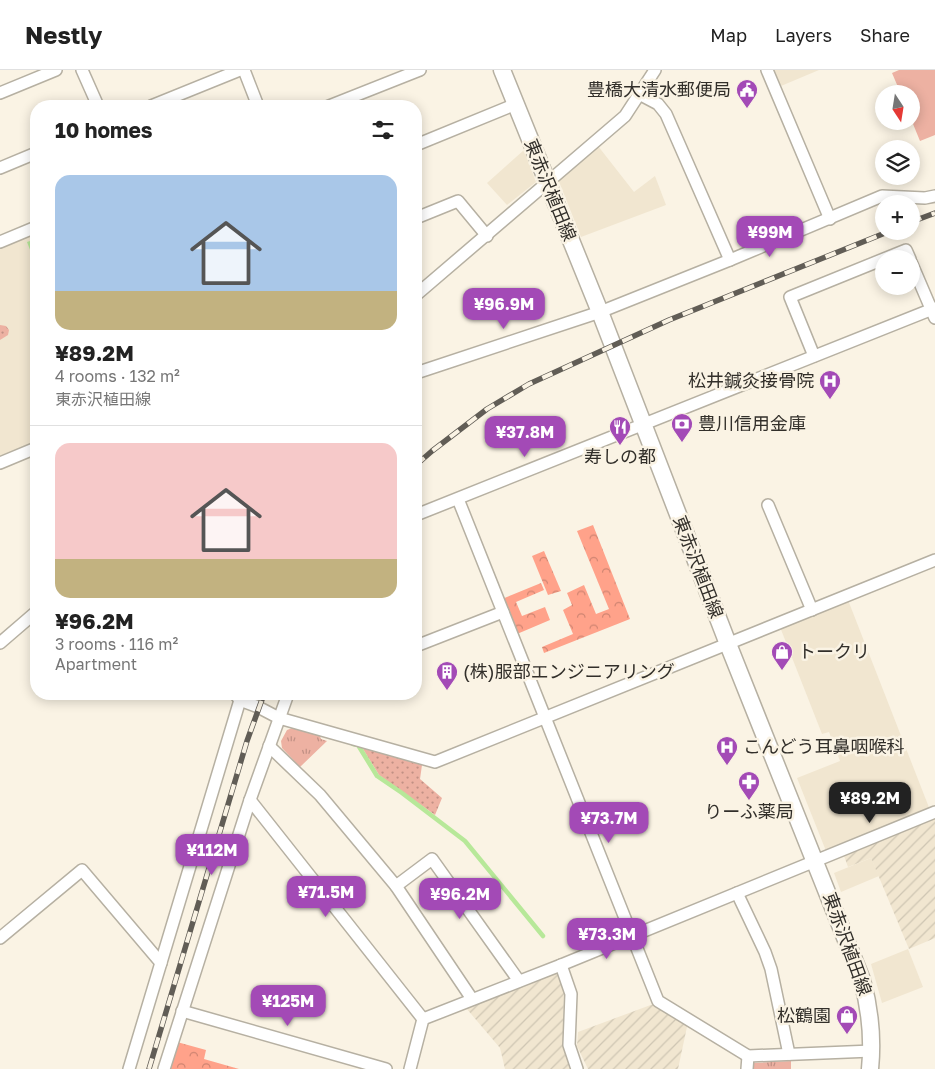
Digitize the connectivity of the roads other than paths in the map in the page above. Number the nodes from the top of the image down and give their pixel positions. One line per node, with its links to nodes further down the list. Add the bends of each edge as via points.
1 (56, 70): 9 (street)
2 (82, 70): 11 (street)
3 (240, 70): 12 (street)
4 (244, 70): 13 (street)
5 (420, 70): 14 (street)
6 (502, 70): 15 (main road, 東赤沢植田線)
7 (655, 70): 10 (street)
8 (767, 70): 22 (street)
9 (0, 93)
10 (639, 94): 19 (street, via 625,116); 26 (street, via 658,104 666,114)
11 (95, 100)
12 (166, 100)
13 (256, 100)
14 (344, 100)
15 (516, 104): 16 (street); 19 (main road, 東赤沢植田線)
16 (422, 142)
17 (30, 156): 18 (street)
18 (0, 168)
19 (547, 184): 24 (street); 30 (main road, 東赤沢植田線)
20 (935, 196): 22 (street, via 882,196)
21 (422, 216): 24 (street, via 458,201)
22 (830, 219): 26 (street)
23 (30, 230): 25 (street)
24 (487, 236): 29 (street)
25 (0, 242)
26 (730, 260): 30 (street)
27 (875, 263): 32 (street, via 790,298)
28 (920, 282): 31 (street)
29 (422, 290)
30 (600, 312): 33 (street); 34 (main road, 東赤沢植田線)
31 (934, 312): 32 (street)
32 (814, 356): 34 (street)
33 (422, 371)
34 (642, 424): 37 (street); 46 (main road, 東赤沢植田線)
35 (30, 450): 36 (street)
36 (0, 463)
37 (458, 499): 39 (street); 42 (street)
38 (768, 505): 41 (street)
39 (422, 513)
40 (935, 560): 41 (street)
41 (812, 610): 46 (street)
42 (503, 612): 45 (street); 51 (street)
43 (30, 617): 44 (street)
44 (0, 643)
45 (422, 644)
46 (728, 644): 51 (street); 55 (main road, 東赤沢植田線)
47 (236, 700): 60 (street)
48 (243, 700): 50 (street)
49 (288, 700): 50 (street)
50 (279, 718): 51 (street, via 436,762); 52 (street)
51 (545, 718): 58 (street)
52 (269, 746): 53 (street); 56 (street, via 320,794)
53 (250, 800): 64 (street); 65 (street)
54 (935, 812): 55 (street)
55 (816, 860): 57 (street); 66 (main road, 東赤沢植田線, via 862,980 870,1017)
56 (396, 886): 62 (street, via 432,859); 63 (street)
57 (737, 893): 58 (street); 67 (street, via 771,969)
58 (632, 936): 61 (street); 68 (street, via 658,1001)
59 (0, 938): 60 (street, via 82,870)
60 (161, 963): 69 (street)
61 (561, 965): 62 (street); 73 (street, via 571,994 569,1045)
62 (519, 981): 63 (street)
63 (472, 999): 65 (street)
64 (182, 1011): 70 (street); 71 (street)
65 (423, 1019): 72 (street)
66 (872, 1051): 67 (street); 75 (main road, 東赤沢植田線)
67 (789, 1054): 68 (street)
68 (748, 1056): 74 (street)
69 (128, 1069)
70 (164, 1069)
71 (386, 1069)
72 (410, 1069)
73 (577, 1069)
74 (747, 1069)
75 (870, 1069)

